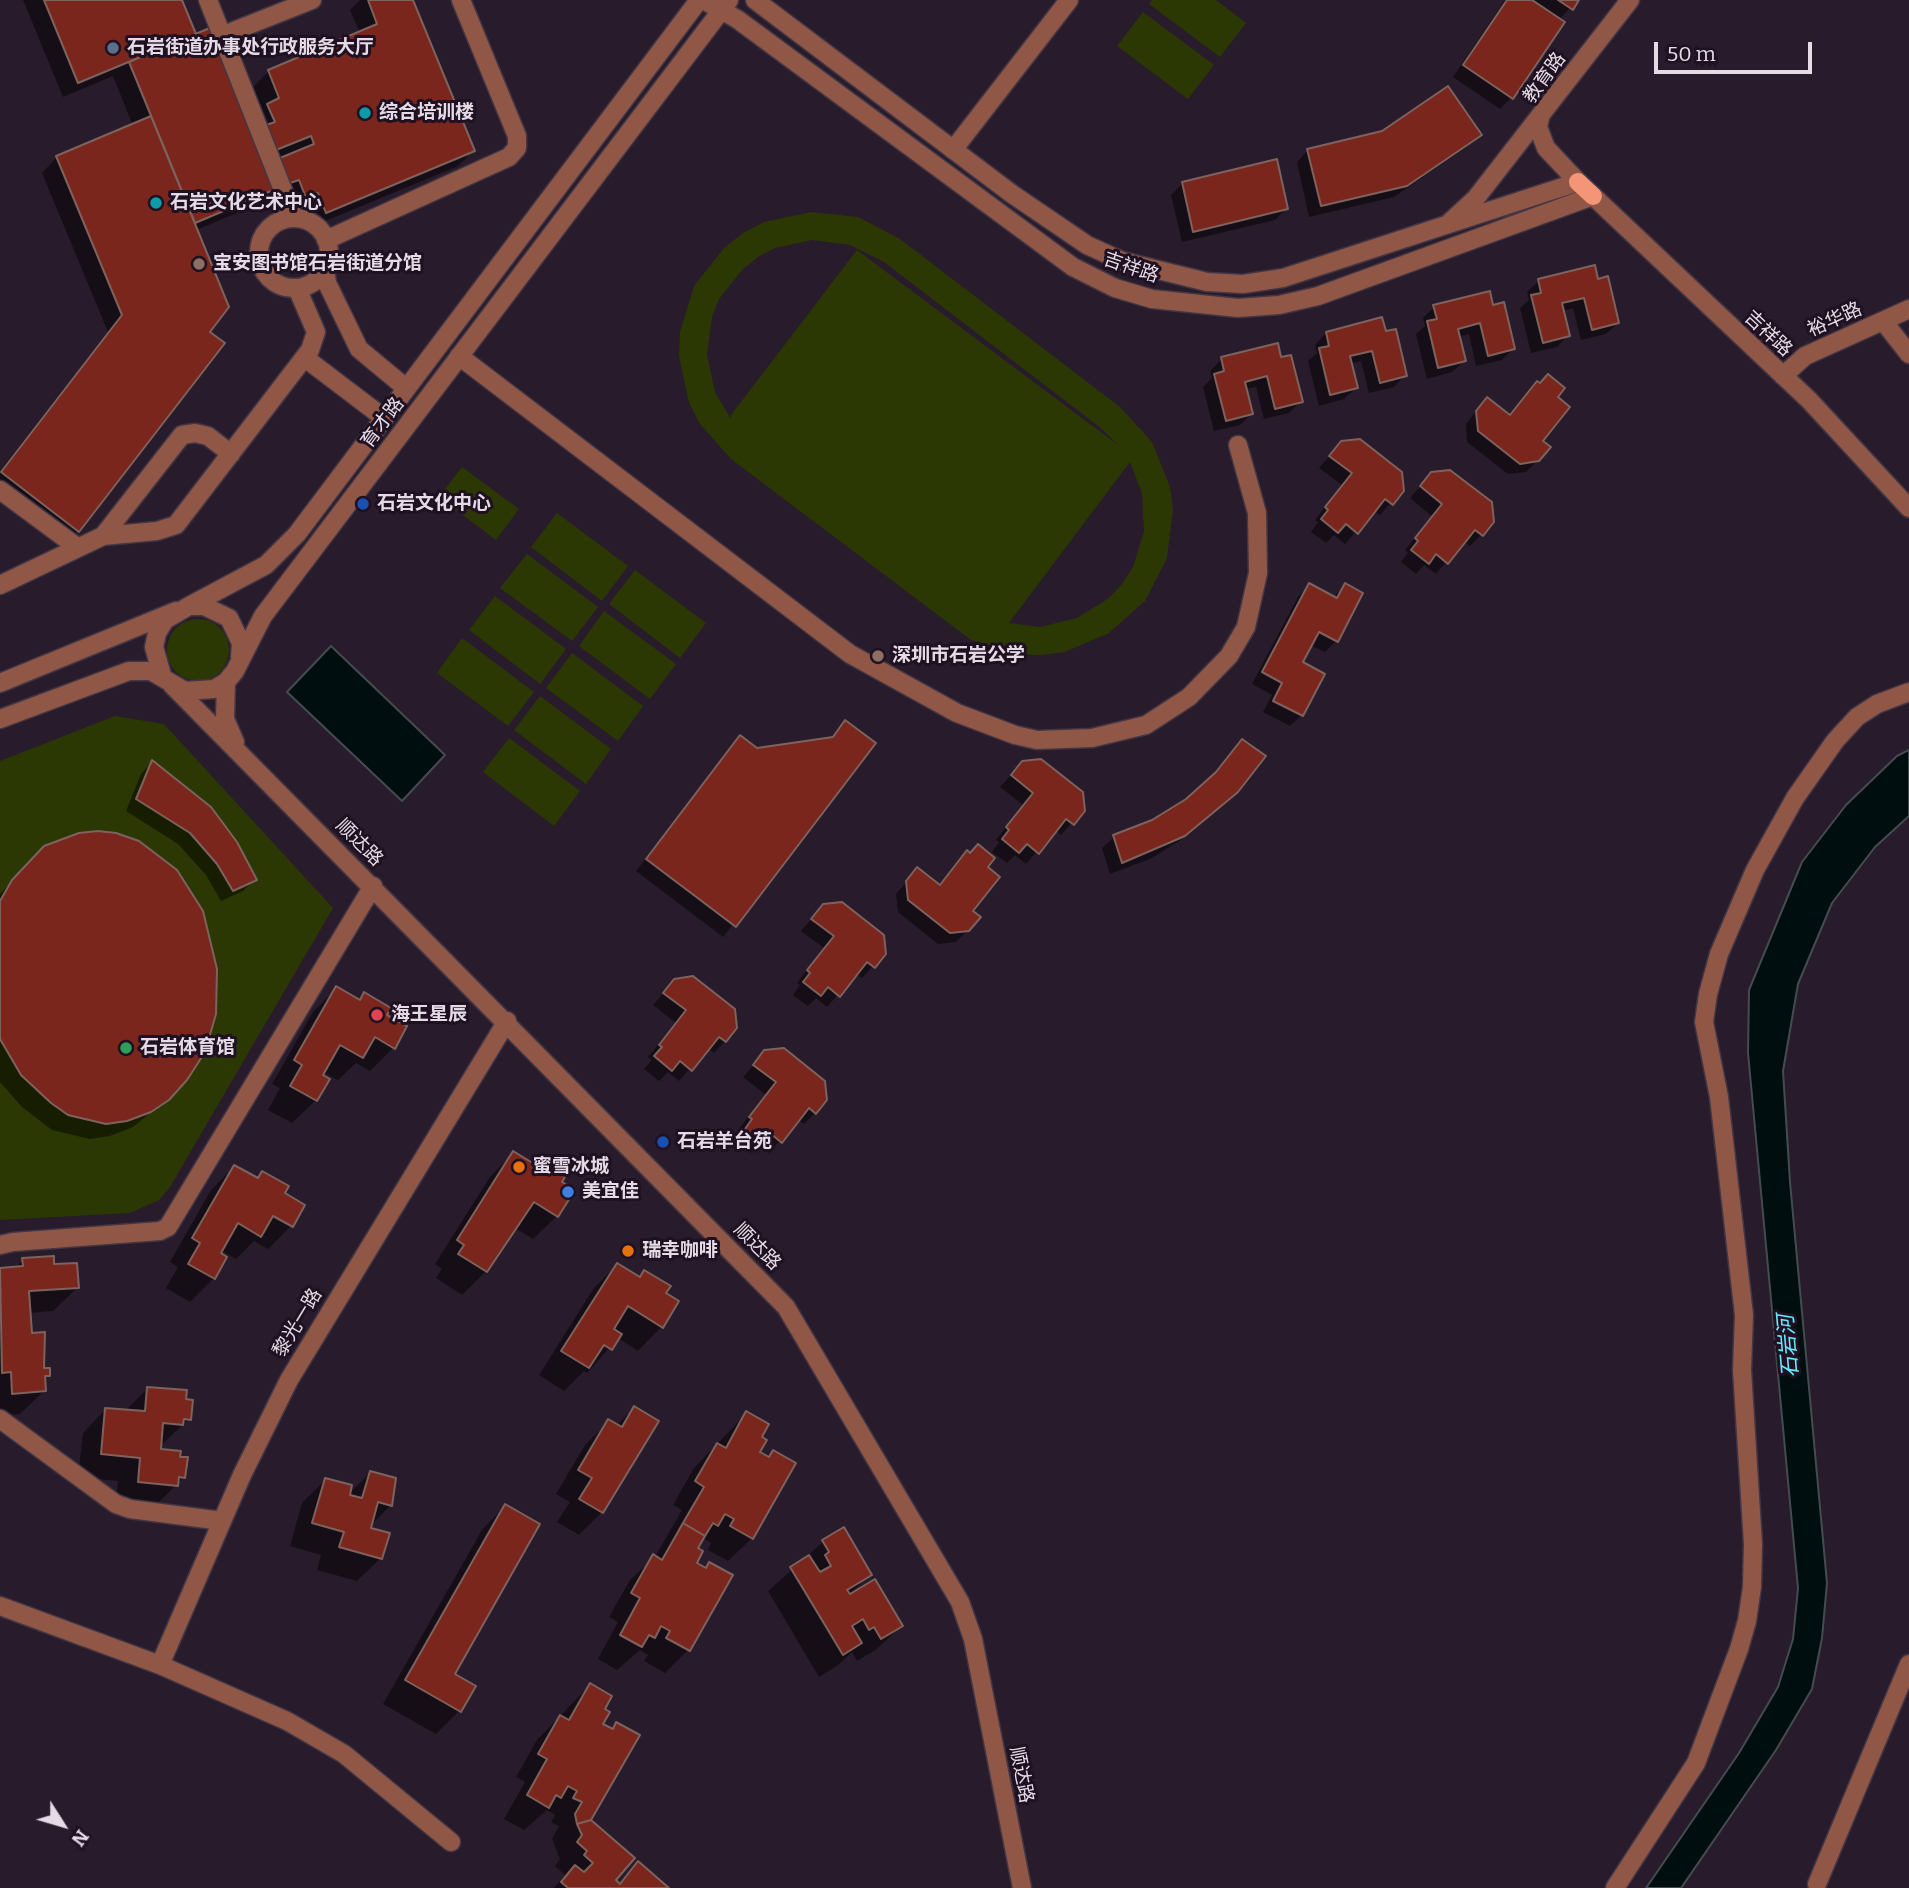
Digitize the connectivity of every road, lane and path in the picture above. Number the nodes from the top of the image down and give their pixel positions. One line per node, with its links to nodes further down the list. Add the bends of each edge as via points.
1 (208, 0): 9 (street)
2 (312, 0): 9 (street)
3 (461, 0): 16 (street, via 517,136 517,148 509,157)
4 (701, 0): 8 (street, 吉祥路); 25 (street, 育才路)
5 (755, 0): 11 (street, 吉祥路)
6 (1069, 0): 11 (street)
7 (1630, 0): 10 (street, 教育路)
8 (725, 4): 13 (street, 吉祥路, via 1073,267 1115,288 1152,299 1238,308 1318,296); 22 (street, 育才路)
9 (221, 36): 14 (street)
10 (1540, 118): 12 (street, 教育路, via 1538,127 1546,148); 15 (street, via 1476,198)
11 (953, 150): 15 (street, 吉祥路, via 1087,245 1167,275 1207,282 1243,284 1283,278)
12 (1578, 182): 13 (main road, 吉祥路); 15 (street, 吉祥路)
13 (1593, 196): 24 (street, 吉祥路)
14 (294, 218): 16 (street, via 316,226); 18 (street, via 265,233 259,255 261,266 276,283)
15 (1445, 226)
16 (326, 240): 17 (street)
17 (325, 269): 18 (street, via 309,285); 25 (street, via 327,283 359,349)
18 (298, 288): 23 (street, via 316,332)
19 (1909, 309): 20 (street, 裕华路)
20 (1882, 321): 21 (street); 24 (street, 裕华路, via 1805,356)
21 (1909, 354)
22 (459, 356): 27 (street, via 850,654 957,713 1037,740 1092,738 1146,725 1189,697 1229,656 1246,627 1258,573 1257,513); 35 (street, 育才路, via 263,616)
23 (304, 358): 26 (street); 28 (street)
24 (1783, 376): 30 (street, 吉祥路)
25 (406, 388): 26 (street, 育才路)
26 (384, 418): 34 (street, 育才路, via 280,553 245,579)
27 (1238, 445)
28 (231, 454): 31 (street, via 176,525); 31 (street, via 208,436 183,435)
29 (0, 490): 32 (street)
30 (1909, 508)
31 (103, 536): 32 (street)
32 (77, 547): 33 (street)
33 (0, 585)
34 (183, 609): 35 (street, via 204,606 229,618 241,643); 36 (street, via 164,620 153,647); 38 (street, 育才路)
35 (240, 657): 37 (street, 育才路)
36 (167, 680): 37 (street, via 200,693); 40 (street, via 140,669 129,671); 41 (street, 顺达路)
37 (226, 682): 41 (street, 顺达路, via 225,719)
38 (0, 683)
39 (1909, 692): 53 (street, via 1857,717 1796,798 1755,870 1719,954 1708,994 1704,1022 1721,1109 1744,1315 1742,1370 1752,1587 1739,1649 1696,1763)
40 (0, 719)
41 (251, 764): 42 (street, 顺达路)
42 (373, 886): 43 (street, 顺达路); 44 (street, via 167,1227)
43 (507, 1021): 46 (street, 黎光一路, via 289,1380); 52 (street, 顺达路, via 793,1318 960,1602 973,1639)
44 (0, 1245)
45 (0, 1419): 46 (street, via 116,1504)
46 (222, 1521): 49 (street, 黎光一路)
47 (0, 1606): 49 (street)
48 (1909, 1664): 51 (street)
49 (159, 1665): 50 (street, via 287,1721 344,1754)
50 (451, 1842)
51 (1818, 1887)
52 (1022, 1888)
53 (1615, 1888)

